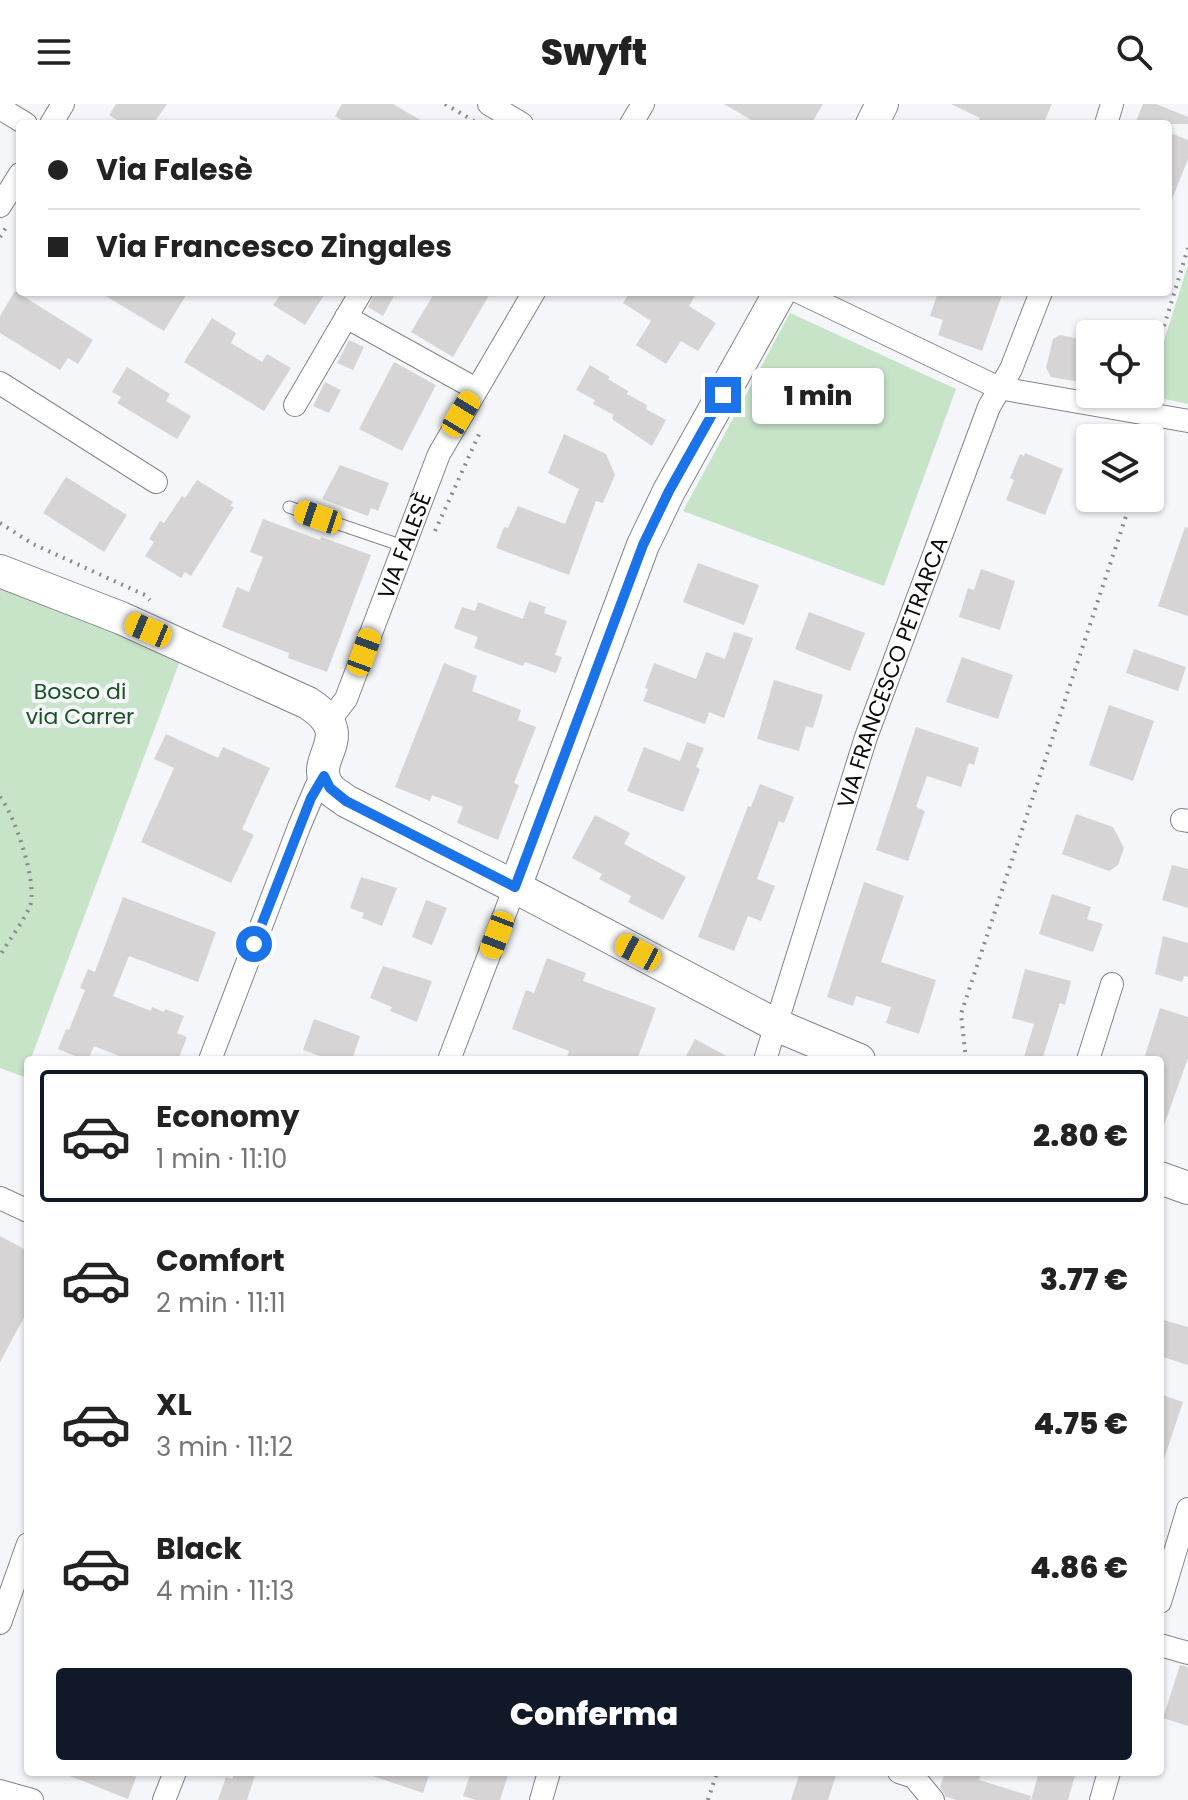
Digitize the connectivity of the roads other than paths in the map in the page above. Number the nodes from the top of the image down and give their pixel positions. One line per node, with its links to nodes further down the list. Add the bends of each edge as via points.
1 (489, 104): 4 (street)
2 (0, 108): 3 (street)
3 (20, 120)
4 (515, 120)
5 (16, 180): 6 (street)
6 (0, 206)
7 (359, 296): 12 (street)
8 (532, 296): 15 (street, VIA FALESÈ)
9 (778, 296): 24 (street, via 643,545)
10 (807, 296): 14 (street)
11 (1039, 296): 14 (street, VIA FRANCESCO PETRARCA)
12 (346, 317): 15 (street); 16 (street)
13 (0, 383): 18 (street)
14 (999, 388): 17 (street); 26 (street, VIA FRANCESCO PETRARCA, via 866,737)
15 (476, 389): 20 (street, VIA FALESÈ, via 439,454)
16 (295, 405)
17 (1188, 421)
18 (156, 482)
19 (289, 507): 20 (lane)
20 (403, 546): 22 (street, VIA FALESÈ, via 346,699)
21 (0, 571): 22 (street, via 234,668 308,703)
22 (329, 721): 23 (street, VIA FALESÈ, via 334,733)
23 (324, 776): 24 (street, via 346,801); 27 (street, VIA FALESÈ, via 299,827)
24 (515, 887): 26 (street); 28 (street)
25 (1112, 984): 31 (street)
26 (776, 1025): 29 (street, VIA FRANCESCO PETRARCA); 30 (street)
27 (212, 1056)
28 (451, 1056)
29 (766, 1056)
30 (850, 1056)
31 (1089, 1056)
32 (1164, 1179): 33 (street)
33 (1188, 1188)
34 (0, 1198): 35 (street)
35 (24, 1209)
36 (1188, 1509): 38 (street)
37 (24, 1555): 39 (street)
38 (1164, 1589)
39 (0, 1623)
40 (1164, 1646): 41 (street)
41 (1188, 1653)
42 (173, 1776): 48 (street)
43 (548, 1776): 49 (street)
44 (911, 1776): 50 (street)
45 (1108, 1776): 51 (street)
46 (0, 1791): 47 (street)
47 (32, 1800)
48 (164, 1800)
49 (541, 1800)
50 (933, 1800)
51 (1101, 1800)

